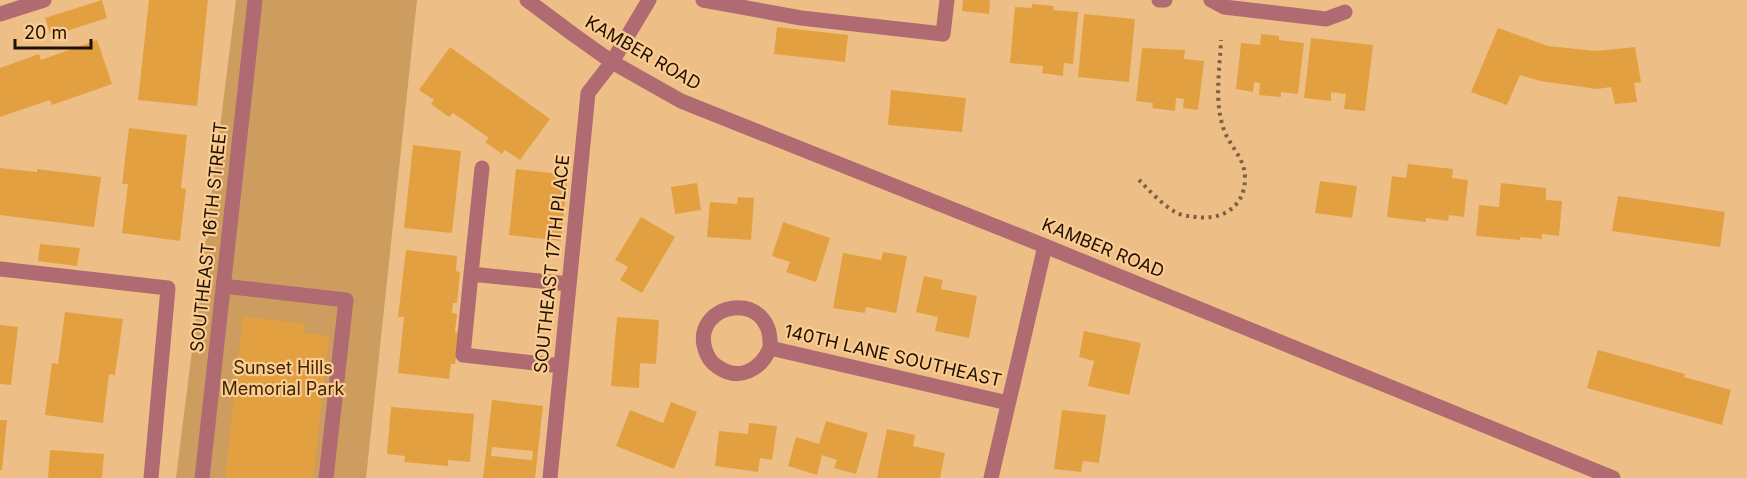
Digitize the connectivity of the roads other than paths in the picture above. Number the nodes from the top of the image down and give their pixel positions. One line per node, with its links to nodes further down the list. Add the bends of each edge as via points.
1 (44, 0): 11 (street)
2 (255, 0): 18 (street, SOUTHEAST 16TH STREET)
3 (527, 0): 12 (street, KAMBER ROAD)
4 (649, 0): 12 (street, SOUTHEAST 17TH PLACE)
5 (703, 0): 6 (street, via 801,18 943,34)
6 (947, 0)
7 (1159, 0): 8 (street)
8 (1165, 0)
9 (1211, 0): 10 (street, via 1224,7 1326,19)
10 (1345, 12)
11 (0, 14)
12 (612, 62): 14 (street, KAMBER ROAD, via 681,101); 17 (street, SOUTHEAST 17TH PLACE, via 588,93)
13 (482, 168): 16 (street)
14 (1045, 246): 21 (street); 27 (street, KAMBER ROAD)
15 (0, 269): 22 (street, via 168,288)
16 (471, 274): 17 (street); 20 (street, via 463,355)
17 (569, 284): 20 (street, SOUTHEAST 17TH PLACE)
18 (223, 286): 23 (street, SOUTHEAST 16TH STREET); 24 (street, via 346,300)
19 (770, 348): 19 (street, 140TH LANE SOUTHEAST, via 767,325 750,309 727,308 709,322 704,333 706,353 714,365 735,374 757,367); 21 (street, 140TH LANE SOUTHEAST)
20 (561, 366): 25 (street, SOUTHEAST 17TH PLACE)
21 (1008, 403): 26 (street)
22 (151, 478)
23 (202, 478)
24 (326, 478)
25 (550, 478)
26 (991, 478)
27 (1614, 478)

